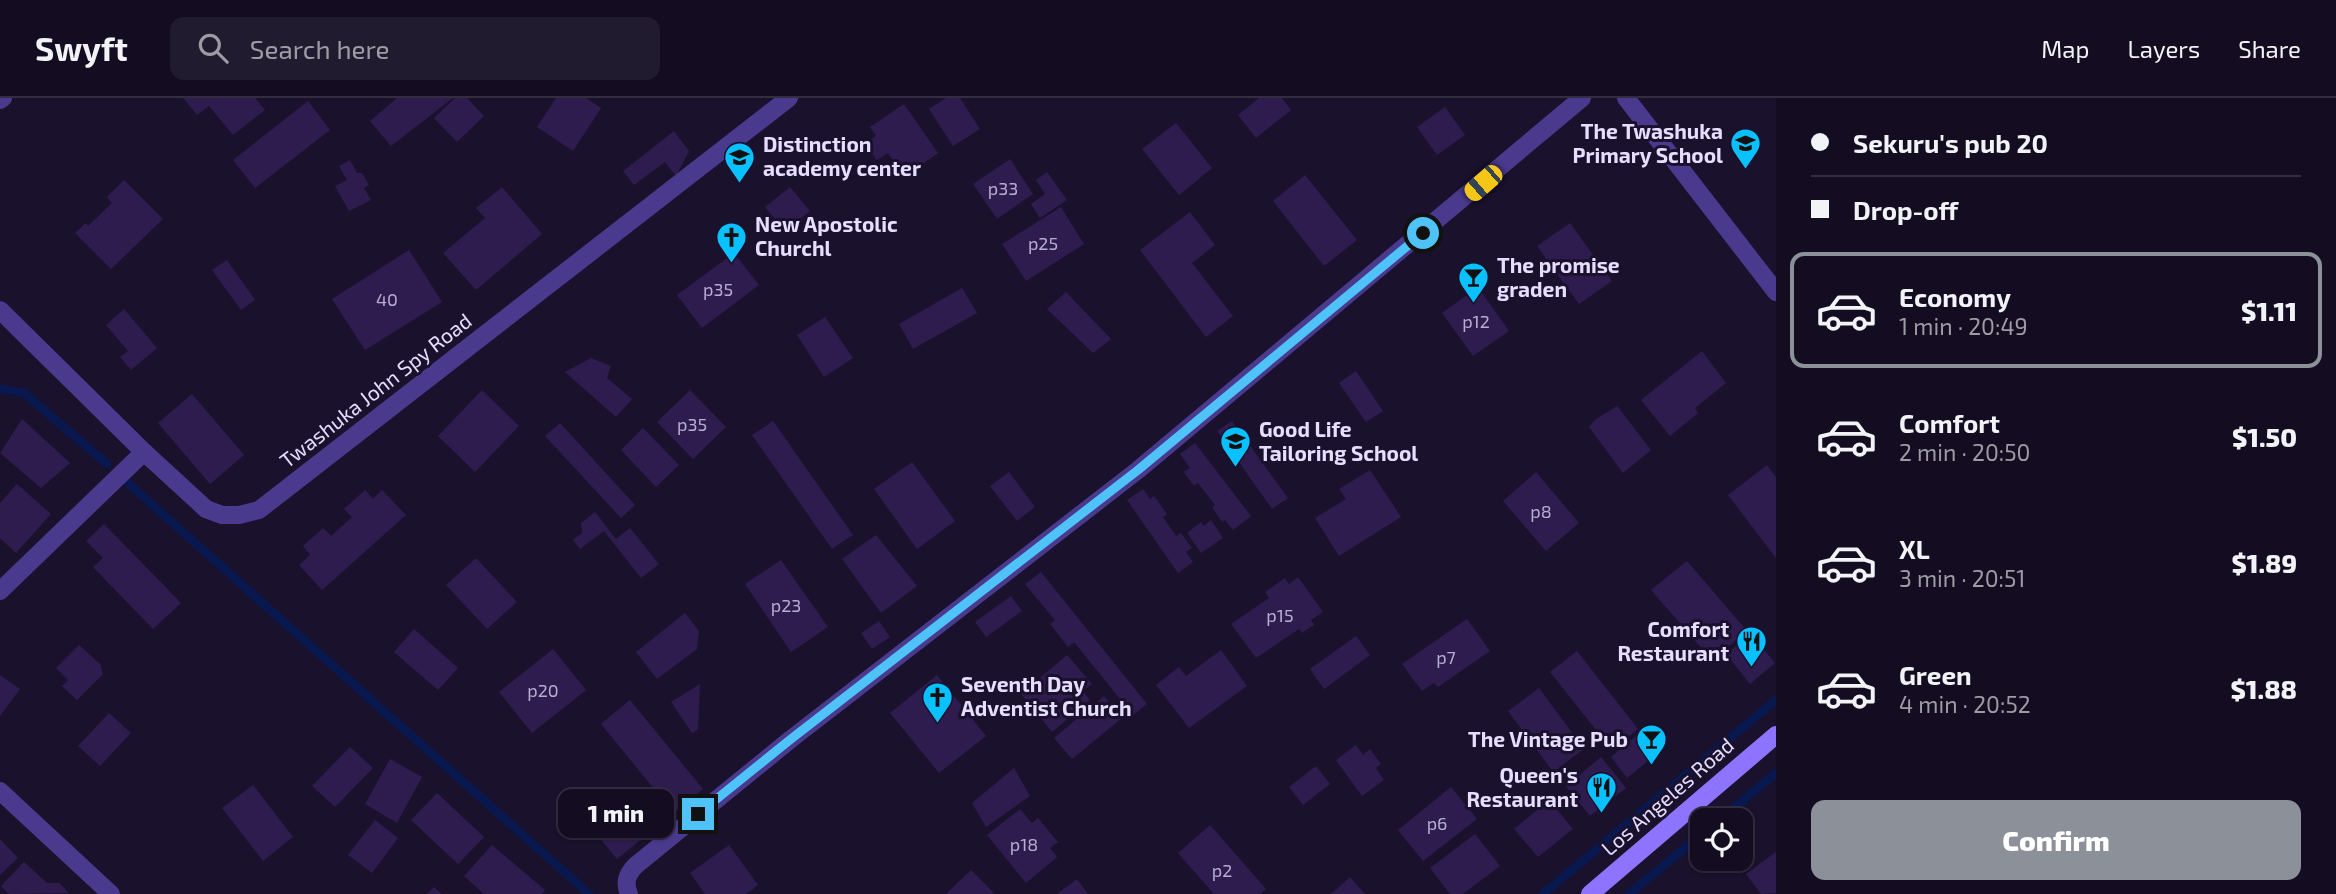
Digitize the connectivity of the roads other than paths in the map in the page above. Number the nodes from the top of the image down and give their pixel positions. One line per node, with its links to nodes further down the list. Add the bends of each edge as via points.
1 (789, 98): 6 (street, Twashuka John Spy Road, via 259,510 222,515 206,509)
2 (1582, 98): 11 (street, via 1138,470 635,866 628,874)
3 (1626, 98): 4 (street)
4 (1776, 292)
5 (0, 310): 6 (street, Twashuka John Spy Road)
6 (144, 452): 7 (street)
7 (0, 591)
8 (1776, 735): 12 (main road, Los Angeles Road)
9 (0, 791): 10 (street)
10 (111, 894)
11 (629, 894)
12 (1590, 894)

